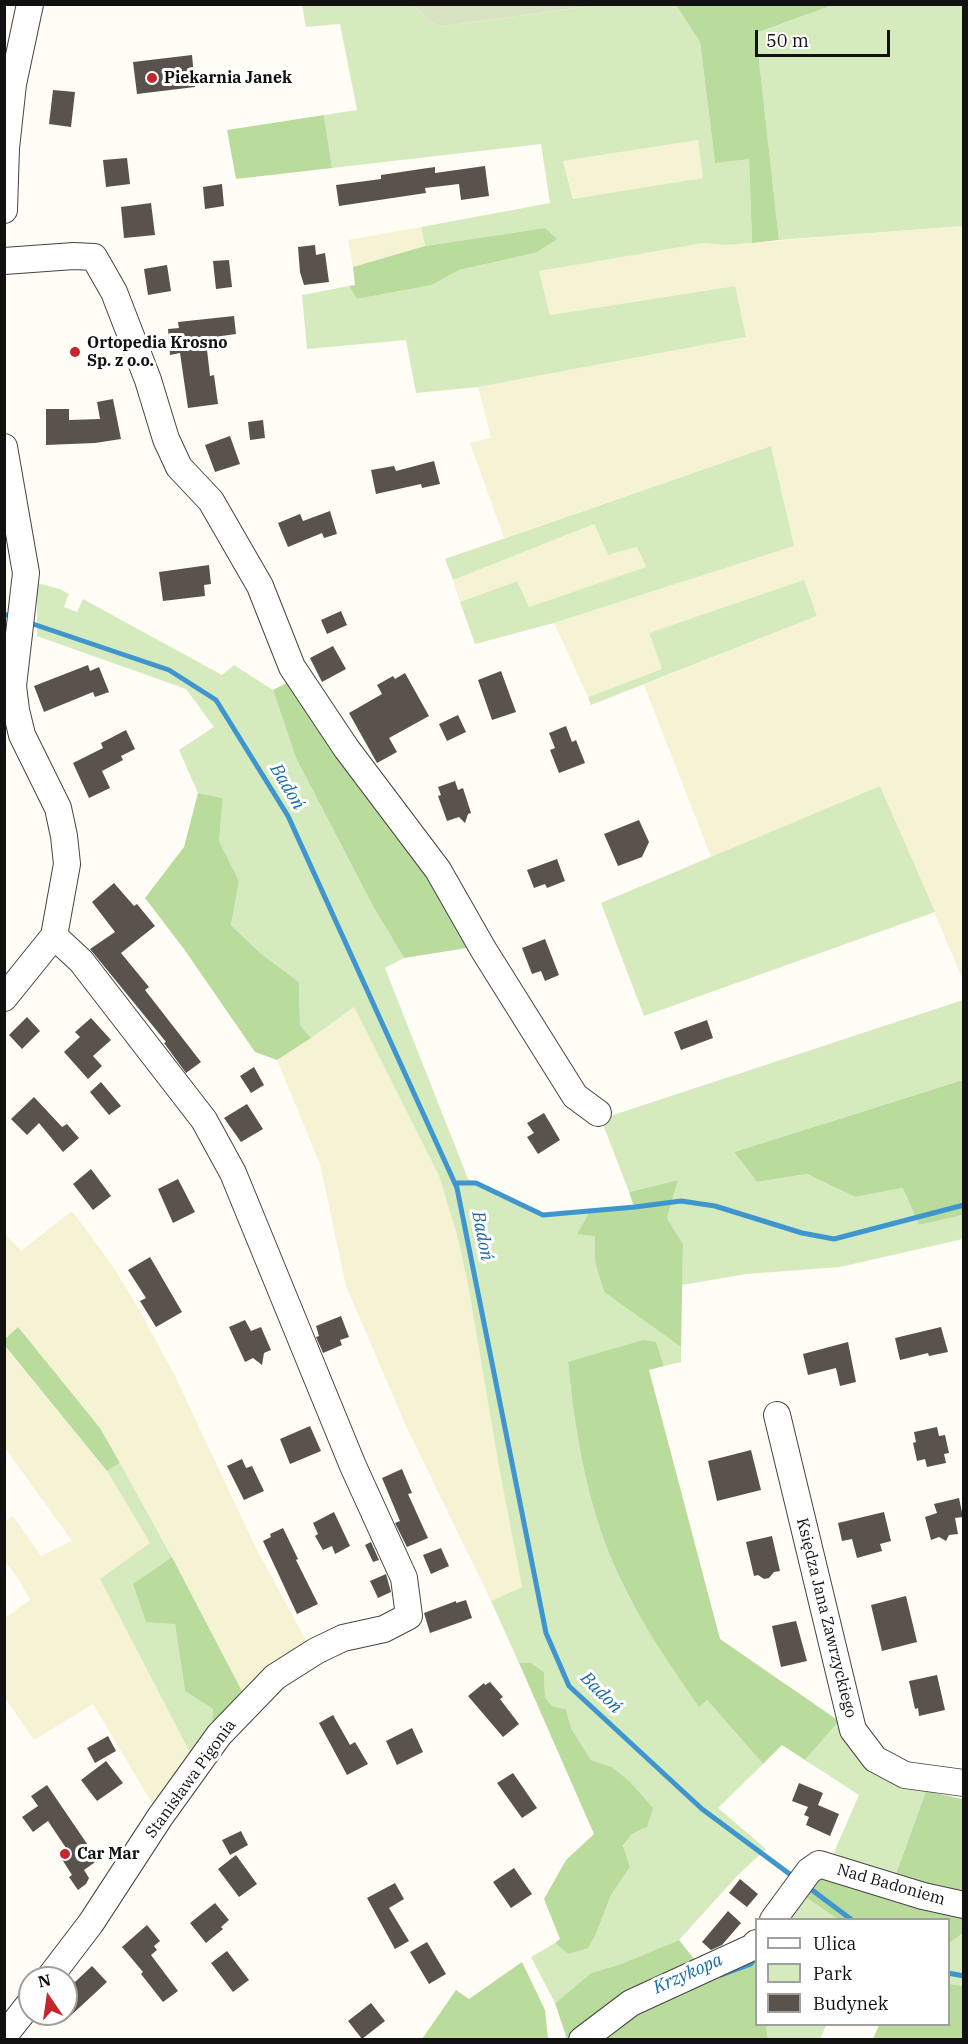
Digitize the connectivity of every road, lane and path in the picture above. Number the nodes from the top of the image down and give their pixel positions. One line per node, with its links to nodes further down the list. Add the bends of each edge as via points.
1 (30, 4): 2 (street, via 13,84)
2 (4, 210)
3 (4, 261): 7 (street, via 94,257 114,292 179,467 211,501 260,586 292,667 346,748 438,870 575,1096)
4 (4, 447): 5 (street, via 26,573 15,710 22,735 58,808 65,842 67,864)
5 (54, 936): 6 (street); 13 (street, Stanisława Pigonia, via 81,961 204,1120 233,1173 353,1466 404,1578 409,1616 384,1629 343,1638 275,1677 219,1735)
6 (4, 998)
7 (598, 1113)
8 (777, 1414): 9 (street, Księdza Jana Zawrzyckiego, via 853,1730 875,1759 905,1775)
9 (963, 1783)
10 (963, 1905): 11 (street, Nad Badoniem, via 819,1864 809,1870)
11 (774, 1918)
12 (755, 1944): 16 (street, via 631,2003)
13 (58, 1966)
14 (18, 2018): 15 (street)
15 (4, 2036)
16 (582, 2040)

